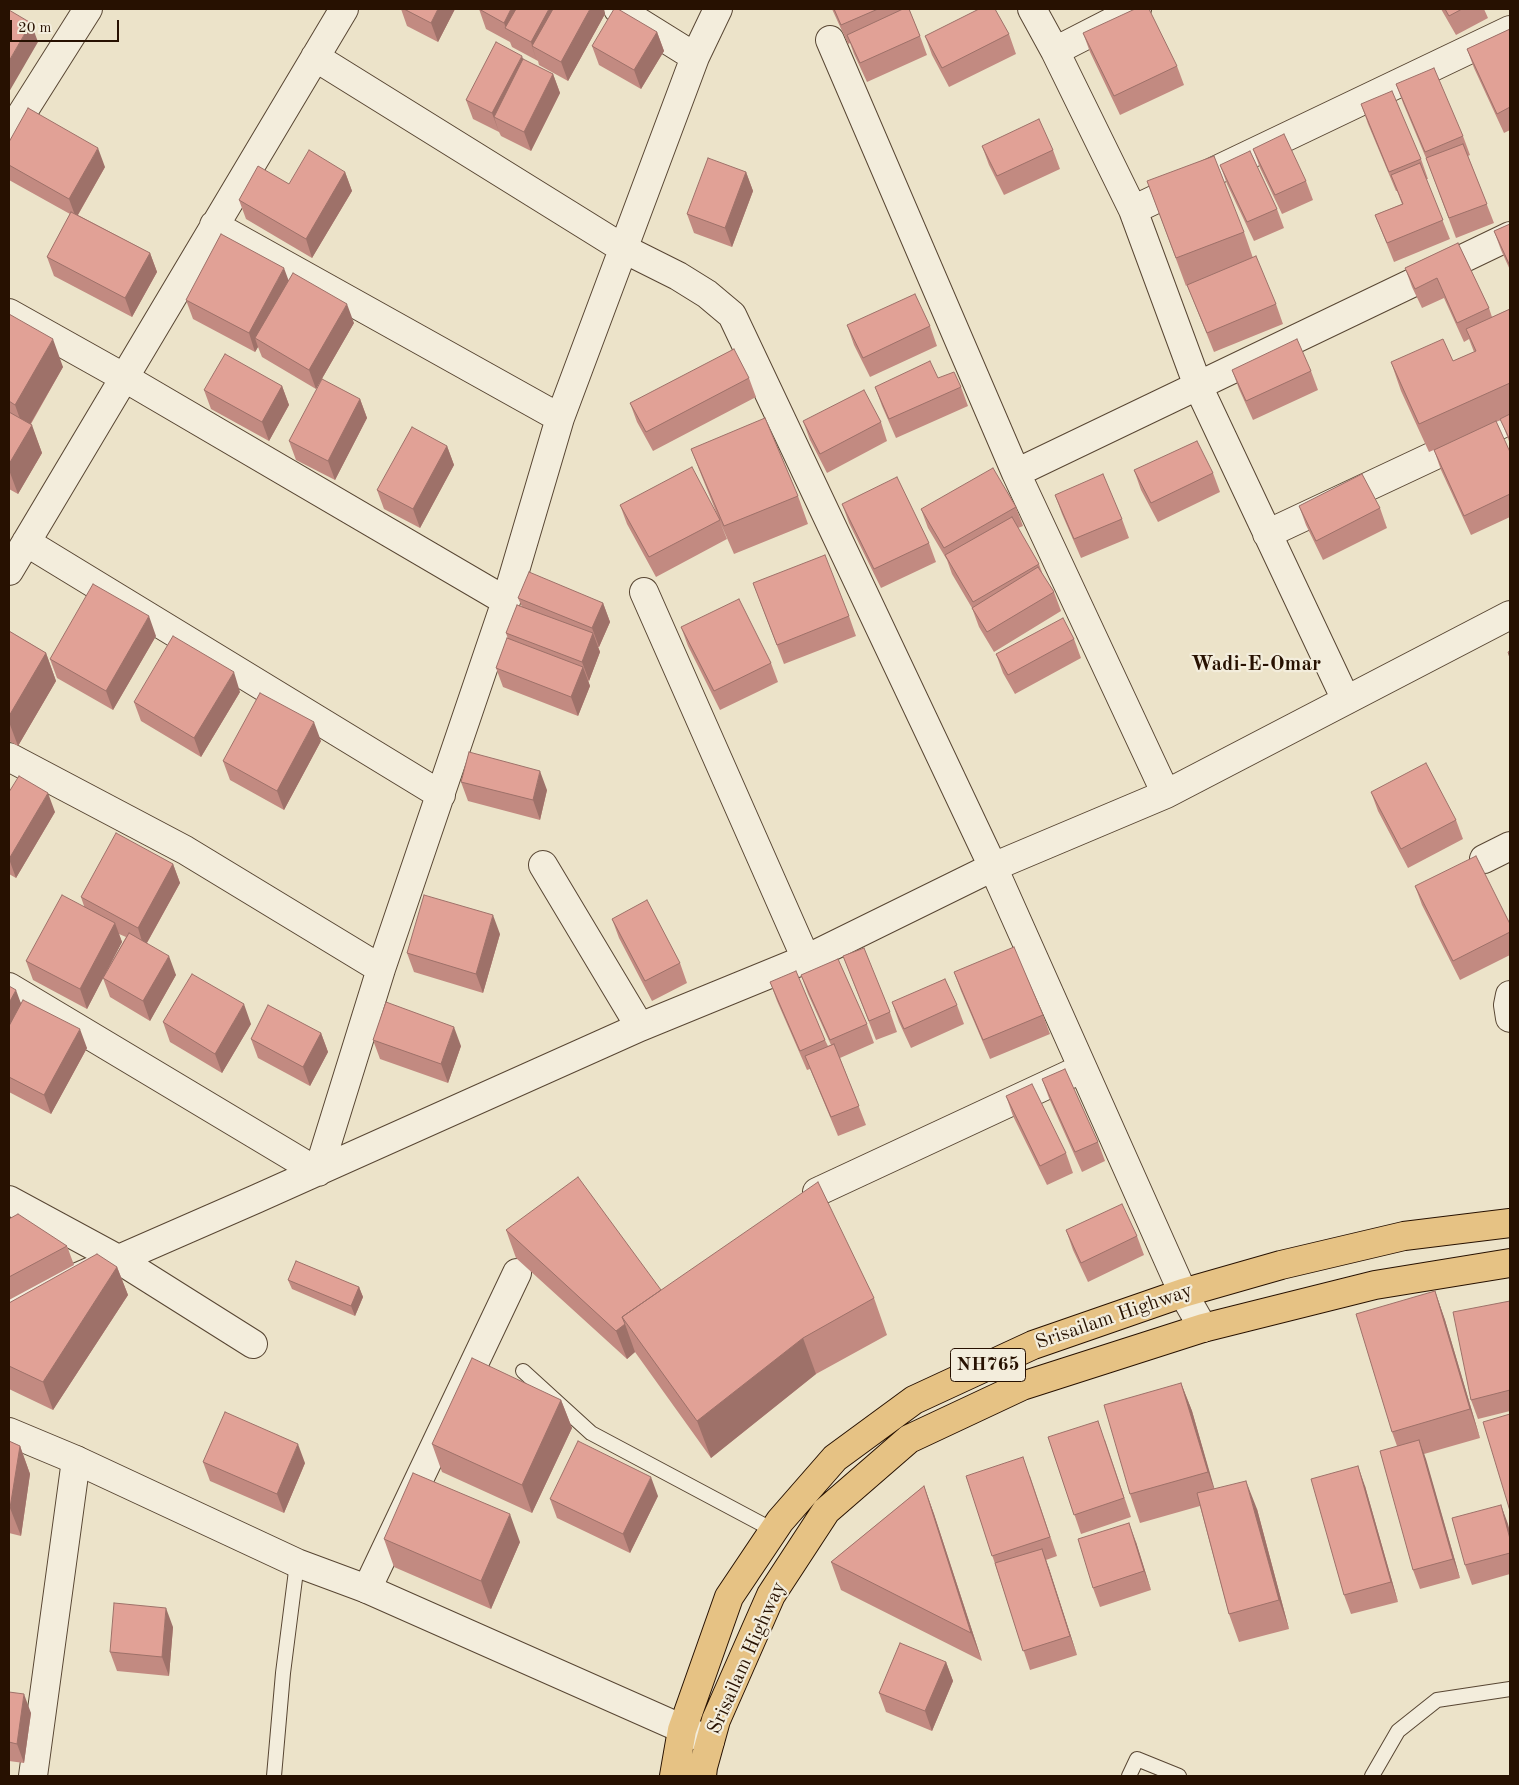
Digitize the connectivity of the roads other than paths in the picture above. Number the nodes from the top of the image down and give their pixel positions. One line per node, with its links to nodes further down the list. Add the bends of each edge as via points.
1 (88, 9): 12 (street)
2 (344, 9): 10 (street)
3 (618, 9): 11 (street)
4 (718, 9): 11 (street)
5 (1032, 9): 9 (street)
6 (1137, 9): 9 (street)
7 (1510, 30): 13 (street)
8 (830, 40): 22 (street)
9 (1055, 51): 13 (street)
10 (315, 57): 14 (street); 16 (street)
11 (695, 57): 16 (street)
12 (9, 134)
13 (1133, 210): 19 (street)
14 (214, 225): 18 (street); 20 (street)
15 (1510, 236): 19 (street)
16 (624, 249): 20 (street); 36 (street, via 678,276 707,294 732,316)
17 (9, 314): 18 (street)
18 (125, 378): 24 (street); 27 (street)
19 (1198, 386): 22 (street); 23 (street)
20 (560, 418): 27 (street)
21 (1510, 420): 23 (street)
22 (1016, 473): 32 (street)
23 (1267, 534): 29 (street)
24 (26, 542): 25 (street); 31 (street)
25 (9, 571)
26 (644, 592): 37 (street)
27 (506, 601): 31 (street)
28 (1510, 615): 29 (street)
29 (1346, 700): 32 (street)
30 (9, 757): 38 (street, via 185,850)
31 (441, 794): 38 (street)
32 (1166, 794): 36 (street)
33 (1510, 846): 34 (street)
34 (1484, 859)
35 (543, 865): 42 (street)
36 (993, 867): 37 (street); 43 (street)
37 (806, 959): 42 (street)
38 (381, 969): 44 (street)
39 (9, 987): 44 (street)
40 (1510, 994): 41 (street)
41 (1510, 1018)
42 (640, 1027): 44 (street)
43 (1083, 1068): 45 (street); 51 (street)
44 (318, 1172): 48 (street)
45 (817, 1192)
46 (9, 1200): 48 (street)
47 (1510, 1224): 51 (highway, Srisailam Highway / NH765, via 1404,1236 1281,1265)
48 (118, 1259): 52 (street); 54 (street)
49 (1510, 1262): 53 (highway, Srisailam Highway / NH765, via 1375,1285)
50 (517, 1273): 60 (street)
51 (1183, 1293): 53 (street); 58 (highway, Srisailam Highway / NH765, via 1033,1345 914,1400 836,1458)
52 (9, 1307)
53 (1203, 1328): 63 (highway, Srisailam Highway / NH765, via 1022,1386 910,1439 826,1511 771,1595 716,1720)
54 (253, 1344)
55 (524, 1371): 58 (lane, via 591,1433)
56 (9, 1432): 57 (street)
57 (76, 1460): 59 (street); 64 (street)
58 (773, 1530): 62 (highway, Srisailam Highway / NH765, via 729,1597)
59 (297, 1563): 60 (street); 65 (lane)
60 (367, 1589): 62 (street)
61 (1510, 1689): 70 (lane, via 1437,1700 1398,1731)
62 (682, 1730): 63 (street); 66 (highway, Srisailam Highway / NH765)
63 (710, 1741): 67 (highway, Srisailam Highway / NH765)
64 (33, 1776)
65 (274, 1776)
66 (674, 1776)
67 (702, 1776)
68 (1129, 1776): 69 (lane, via 1137,1759)
69 (1179, 1776)
70 (1372, 1776)

